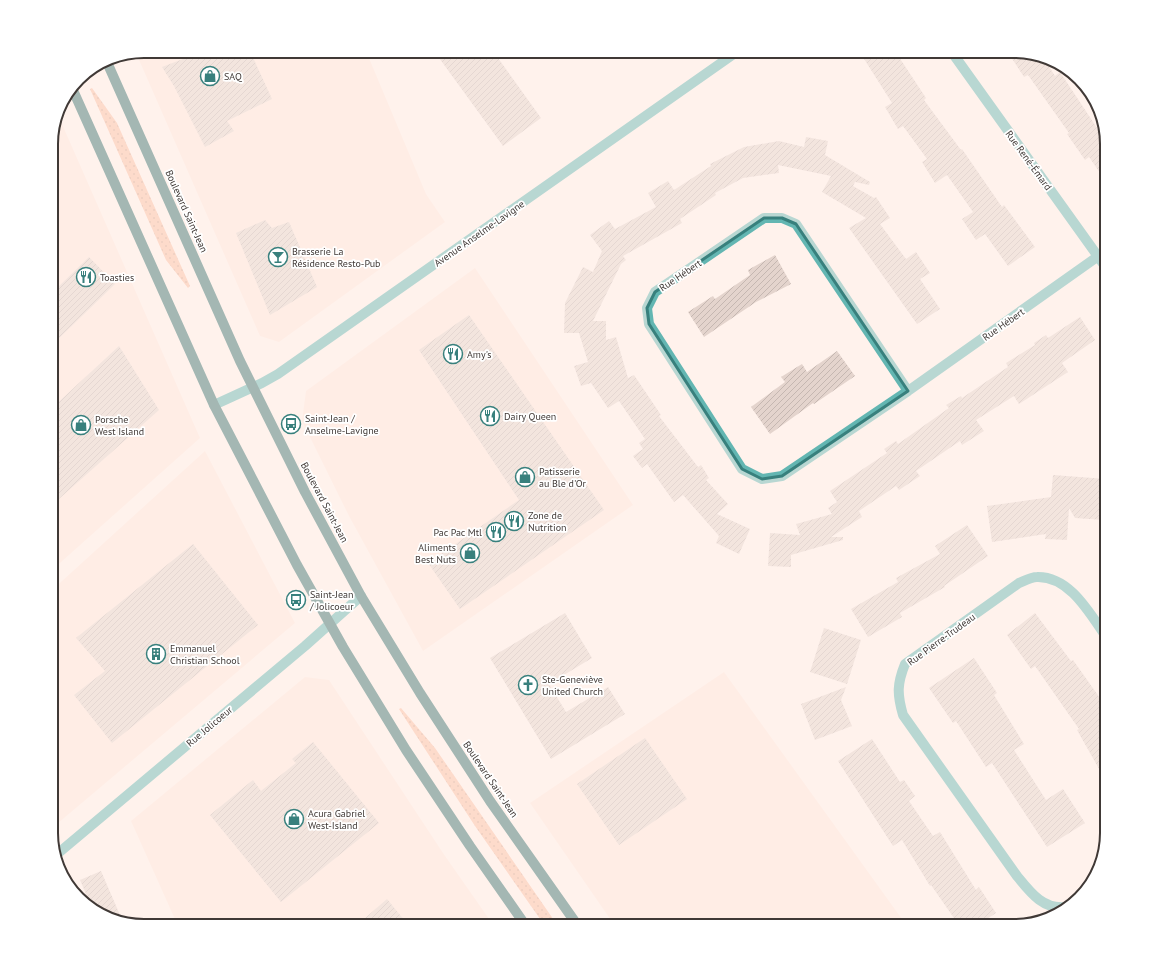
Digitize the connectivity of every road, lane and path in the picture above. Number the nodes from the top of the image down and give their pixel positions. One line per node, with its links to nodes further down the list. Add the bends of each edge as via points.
1 (728, 58): 7 (street, Avenue Anselme-Lavigne, via 278,374)
2 (956, 58): 5 (street, Rue René-Émard)
3 (109, 66): 7 (main road, Boulevard Saint-Jean)
4 (75, 94): 9 (main road)
5 (1098, 256): 6 (street, Rue René-Émard); 8 (street, Rue Hébert)
6 (1100, 259)
7 (253, 387): 9 (street, Avenue Anselme-Lavigne); 10 (main road, Boulevard Saint-Jean, via 305,492)
8 (908, 391): 8 (street, Rue Hébert, via 782,476 762,478 742,469 649,324 647,308 654,292 764,218 782,218 796,224)
9 (214, 405): 11 (main road)
10 (361, 596): 11 (street, Rue Jolicoeur); 16 (main road, Boulevard Saint-Jean, via 490,801)
11 (330, 625): 13 (street, Rue Jolicoeur); 15 (main road, via 440,802)
12 (1100, 628): 14 (street, Rue Pierre-Trudeau, via 1077,597 1056,580 1036,576 1019,583 905,664 898,681 898,699 903,715 1017,876 1043,904)
13 (60, 851)
14 (1059, 906)
15 (521, 919)
16 (573, 919)

